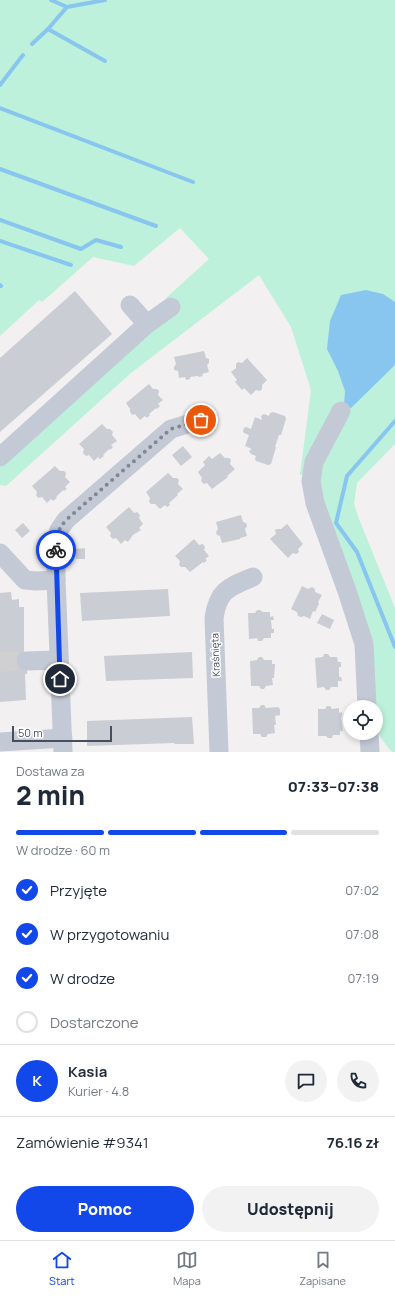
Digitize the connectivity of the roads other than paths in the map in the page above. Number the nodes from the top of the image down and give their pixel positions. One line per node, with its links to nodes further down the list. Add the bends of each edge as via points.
1 (130, 305): 3 (street)
2 (171, 307): 3 (street)
3 (148, 324): 6 (street)
4 (341, 411): 12 (street, via 314,462 311,480 315,503 364,644)
5 (201, 420): 9 (street, via 171,429 66,520 58,530 56,539)
6 (0, 457)
7 (0, 553): 9 (street, via 25,580)
8 (253, 577): 16 (street, Kraśnięta, via 234,585 223,593 216,603 214,618)
9 (56, 580): 10 (street)
10 (59, 660): 11 (street); 15 (street)
11 (26, 661)
12 (367, 700)
13 (369, 740): 17 (street)
14 (0, 742): 15 (street)
15 (63, 745)
16 (218, 752)
17 (370, 752)

